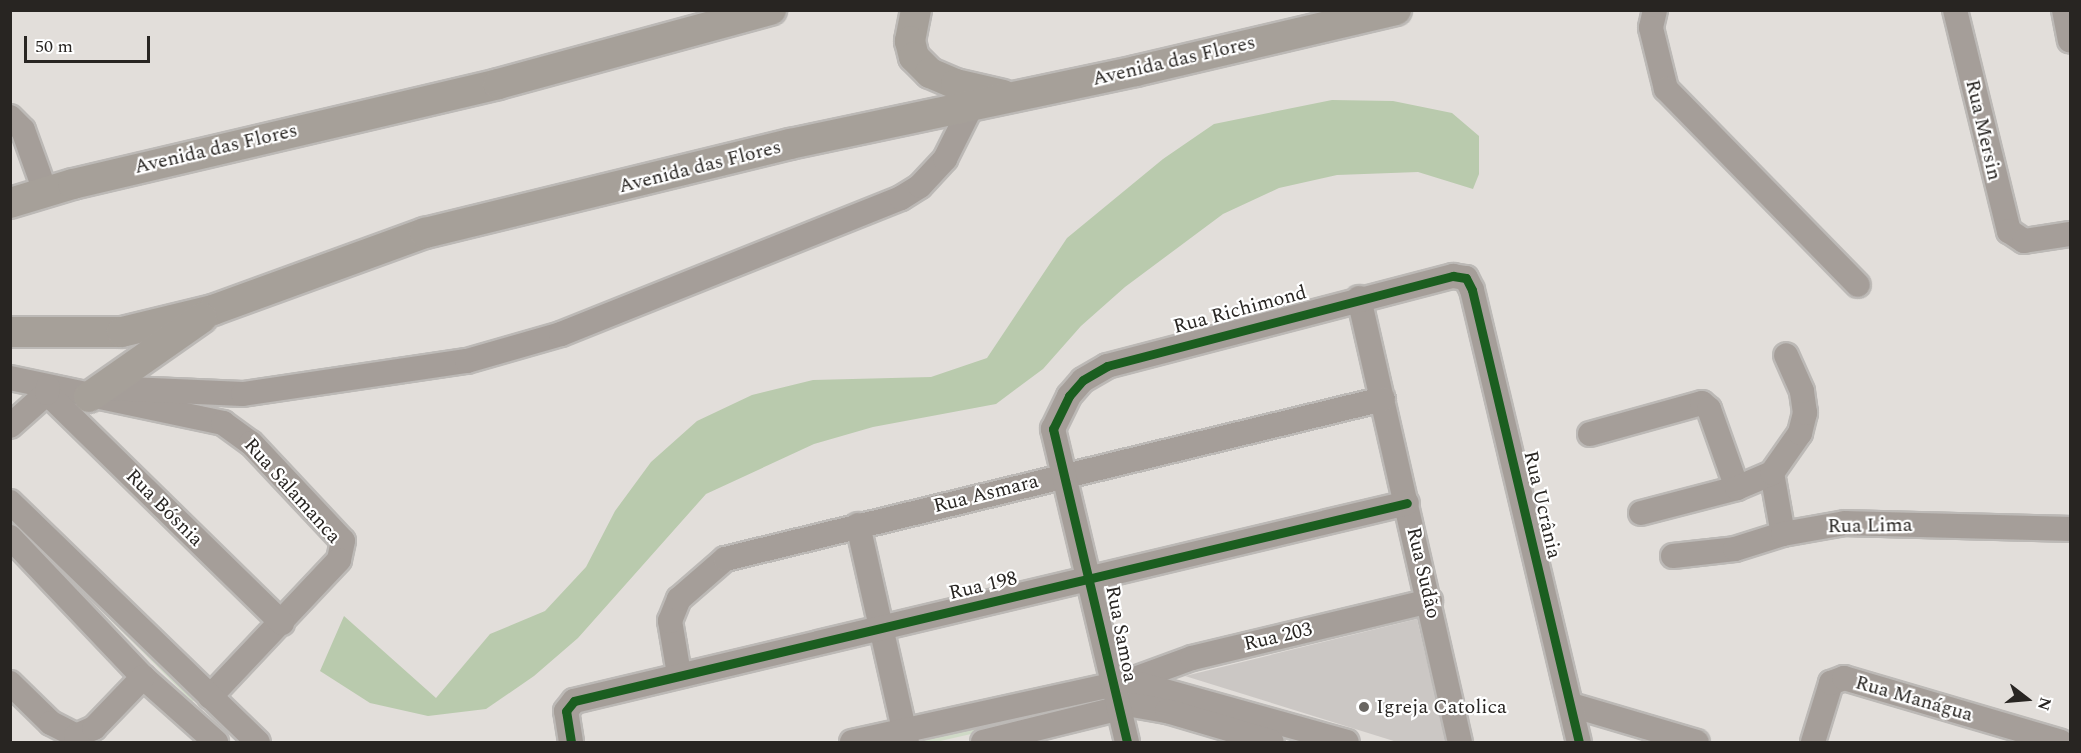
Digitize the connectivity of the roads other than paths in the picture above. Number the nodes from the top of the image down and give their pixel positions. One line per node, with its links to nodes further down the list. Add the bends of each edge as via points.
1 (771, 10): 11 (main road, Avenida das Flores, via 498,84)
2 (916, 10): 8 (main road, via 910,41 914,57 930,73)
3 (1396, 10): 8 (main road, Avenida das Flores)
4 (1655, 10): 15 (street, via 1651,28 1666,89)
5 (1954, 10): 13 (street, Rua Mersin, via 2009,231 2024,241)
6 (2064, 10): 7 (street)
7 (2070, 40)
8 (1012, 98): 9 (main road, Avenida das Flores)
9 (972, 105): 17 (main road, Avenida das Flores, via 424,232); 22 (street, via 945,159 920,186 901,198 561,334 467,361 243,394)
10 (10, 117): 11 (street, via 23,130)
11 (45, 191): 12 (main road, Avenida das Flores)
12 (10, 203)
13 (2070, 234)
14 (1466, 278): 16 (street, Rua Richimond, via 1453,276); 47 (street, Rua Ucrânia)
15 (1857, 285)
16 (1359, 298): 23 (street, Rua Sudão); 25 (street, Rua Richimond, via 1107,366 1083,380 1069,396)
17 (213, 310): 18 (main road, Avenida das Flores, via 122,332); 22 (main road)
18 (10, 332)
19 (1786, 355): 27 (street, via 1802,391 1805,413 1800,433)
20 (10, 378): 21 (street, Rua Salamanca)
21 (48, 390): 22 (street, Rua Salamanca); 24 (street); 40 (street, Rua Bósnia)
22 (98, 392): 40 (street, Rua Salamanca, via 223,423 252,443 337,534 344,550 339,560)
23 (1383, 399): 28 (street, Rua Asmara); 31 (street, Rua Sudão)
24 (10, 426)
25 (1053, 429): 28 (street, Rua Samoa)
26 (1590, 434): 29 (street, via 1702,403 1709,409)
27 (1772, 473): 29 (street); 35 (street)
28 (1063, 475): 33 (street, Rua Asmara); 38 (street, Rua Samoa)
29 (1737, 488): 32 (street)
30 (10, 502): 46 (street)
31 (1407, 503): 38 (street, Rua 198); 39 (street, Rua Sudão)
32 (1641, 513)
33 (858, 525): 41 (street); 42 (street, Rua Asmara, via 725,559 699,578 679,599 670,621)
34 (2070, 529): 35 (street, Rua Lima, via 1845,523)
35 (1783, 534): 37 (street, Rua Lima, via 1735,549)
36 (10, 537): 43 (street)
37 (1673, 556)
38 (1092, 580): 41 (street, Rua 198); 44 (street, Rua Samoa)
39 (1430, 601): 44 (street, Rua 203, via 1192,658); 58 (street, Rua Sudão)
40 (282, 623): 46 (street, Rua Salamanca)
41 (880, 628): 42 (street, Rua 198); 49 (street)
42 (679, 674): 52 (street, Rua 198, via 568,705 566,720)
43 (143, 677): 45 (street, via 94,728 76,736 51,723); 50 (street)
44 (1120, 682): 48 (street, Rua Samoa); 49 (street, Rua 203); 57 (street)
45 (10, 683)
46 (210, 698): 51 (street)
47 (1571, 705): 59 (street, Rua Ucrânia); 60 (street)
48 (1118, 706): 54 (street); 55 (street, Rua Samoa); 56 (street, via 1167,711)
49 (906, 736): 53 (street, Rua 203)
50 (216, 742)
51 (258, 742)
52 (571, 742)
53 (852, 742)
54 (983, 742)
55 (1127, 742)
56 (1272, 742)
57 (1347, 742)
58 (1460, 742)
59 (1579, 742)
60 (1697, 742)
61 (1813, 742): 62 (street, Rua Manágua, via 1828,690 1836,679 1886,689)
62 (2061, 742)

